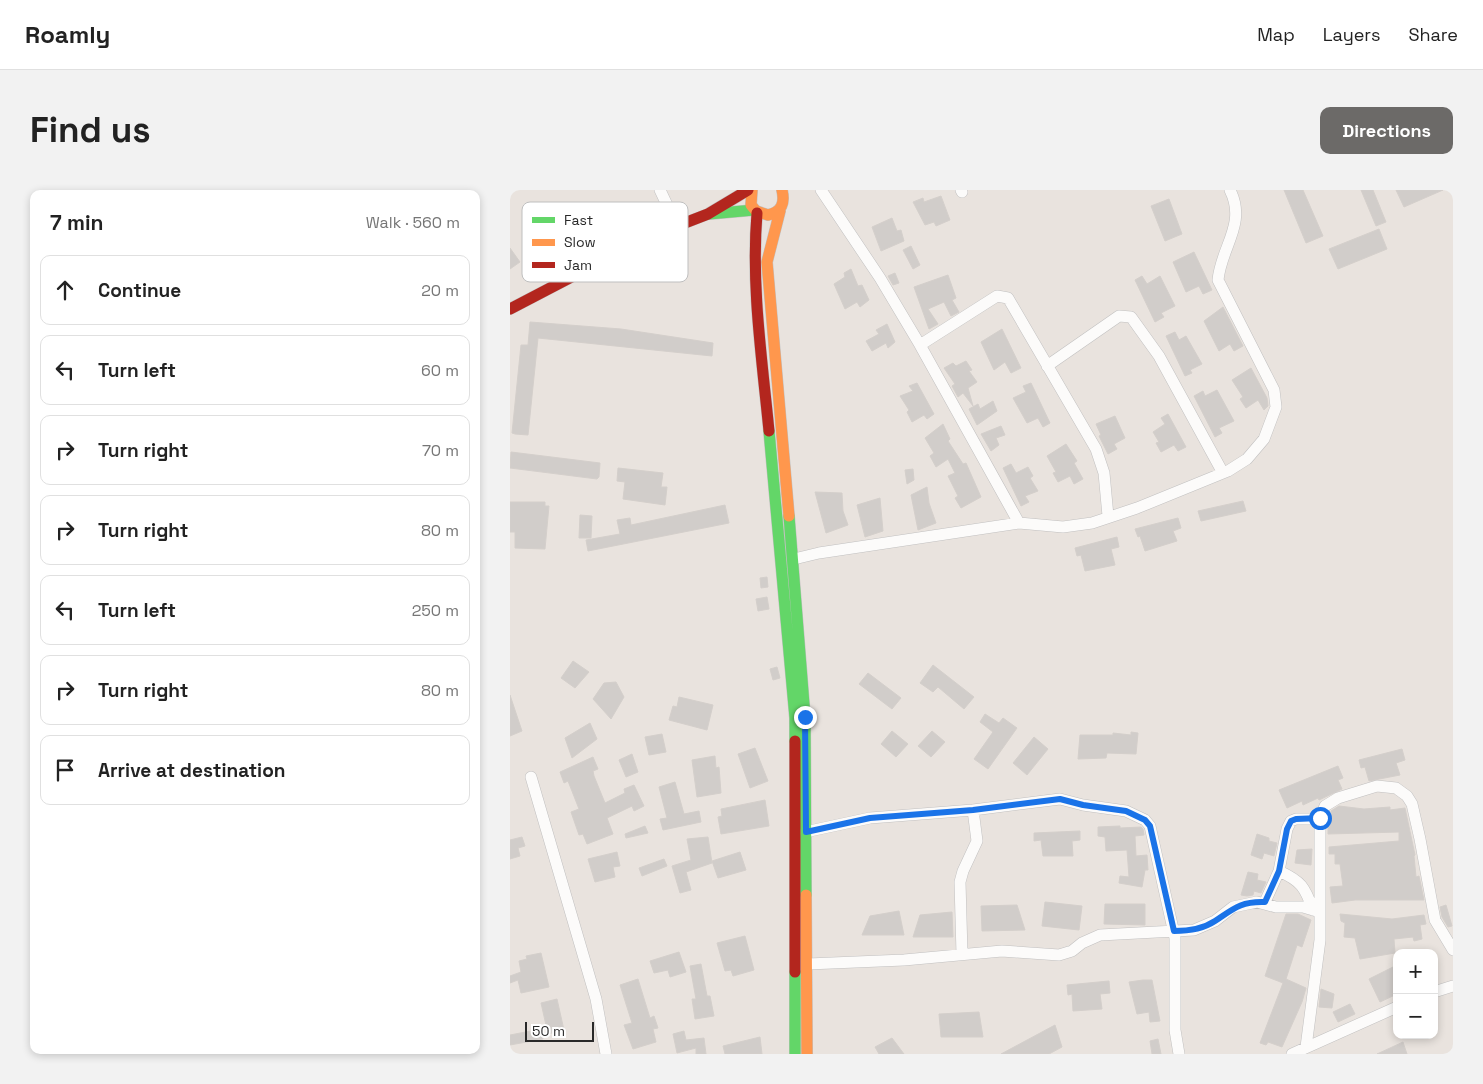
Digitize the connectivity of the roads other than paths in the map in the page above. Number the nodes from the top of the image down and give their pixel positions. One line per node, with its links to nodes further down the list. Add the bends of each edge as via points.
1 (660, 190): 6 (street)
2 (750, 190): 8 (street, via 749,200); 9 (street)
3 (820, 190): 13 (street, via 880,278)
4 (1230, 190): 16 (street, via 1238,219 1218,280 1274,390 1276,407 1270,426 1256,450)
5 (786, 192): 7 (street)
6 (666, 202)
7 (780, 211): 8 (street, via 766,216); 15 (street, via 767,262)
8 (755, 212): 9 (street); 15 (street, via 760,332)
9 (708, 214): 10 (street)
10 (688, 222)
11 (562, 282): 12 (street)
12 (510, 309)
13 (920, 345): 14 (street, via 997,296 1002,296 1008,298); 18 (street)
14 (1048, 366): 16 (street, via 1119,316 1131,317 1160,356); 17 (street, via 1096,449 1104,473)
15 (774, 427): 19 (street); 20 (street)
16 (1223, 473): 17 (street, via 1129,511)
17 (1108, 516): 18 (street, via 1077,526)
18 (1019, 523): 19 (street)
19 (794, 559): 20 (street)
20 (800, 718): 24 (street); 37 (street)
21 (532, 778): 36 (street, via 596,999)
22 (973, 810): 24 (street, via 870,818); 28 (street, via 1060,799 1126,811 1145,820 1150,826); 30 (street, via 977,841 960,882)
23 (1320, 818): 25 (street, via 1291,821); 27 (street); 29 (street, via 1325,806 1338,798 1376,786 1396,788 1407,796 1420,839 1435,920)
24 (806, 832): 31 (street)
25 (1279, 871): 26 (street); 27 (street, via 1295,878 1306,889)
26 (1265, 902): 27 (street, via 1276,907 1295,906); 28 (street, via 1233,907 1206,926 1194,930)
27 (1317, 911): 35 (street, via 1320,940)
28 (1174, 931): 30 (street, via 1100,935 1059,955 1002,951); 39 (street, via 1175,1030)
29 (1453, 950)
30 (962, 954): 31 (street)
31 (808, 964): 38 (street)
32 (1453, 986): 33 (street)
33 (1438, 991)
34 (1393, 1009): 35 (street)
35 (1306, 1047): 40 (street)
36 (606, 1054)
37 (795, 1054)
38 (807, 1054)
39 (1179, 1054)
40 (1292, 1054)

